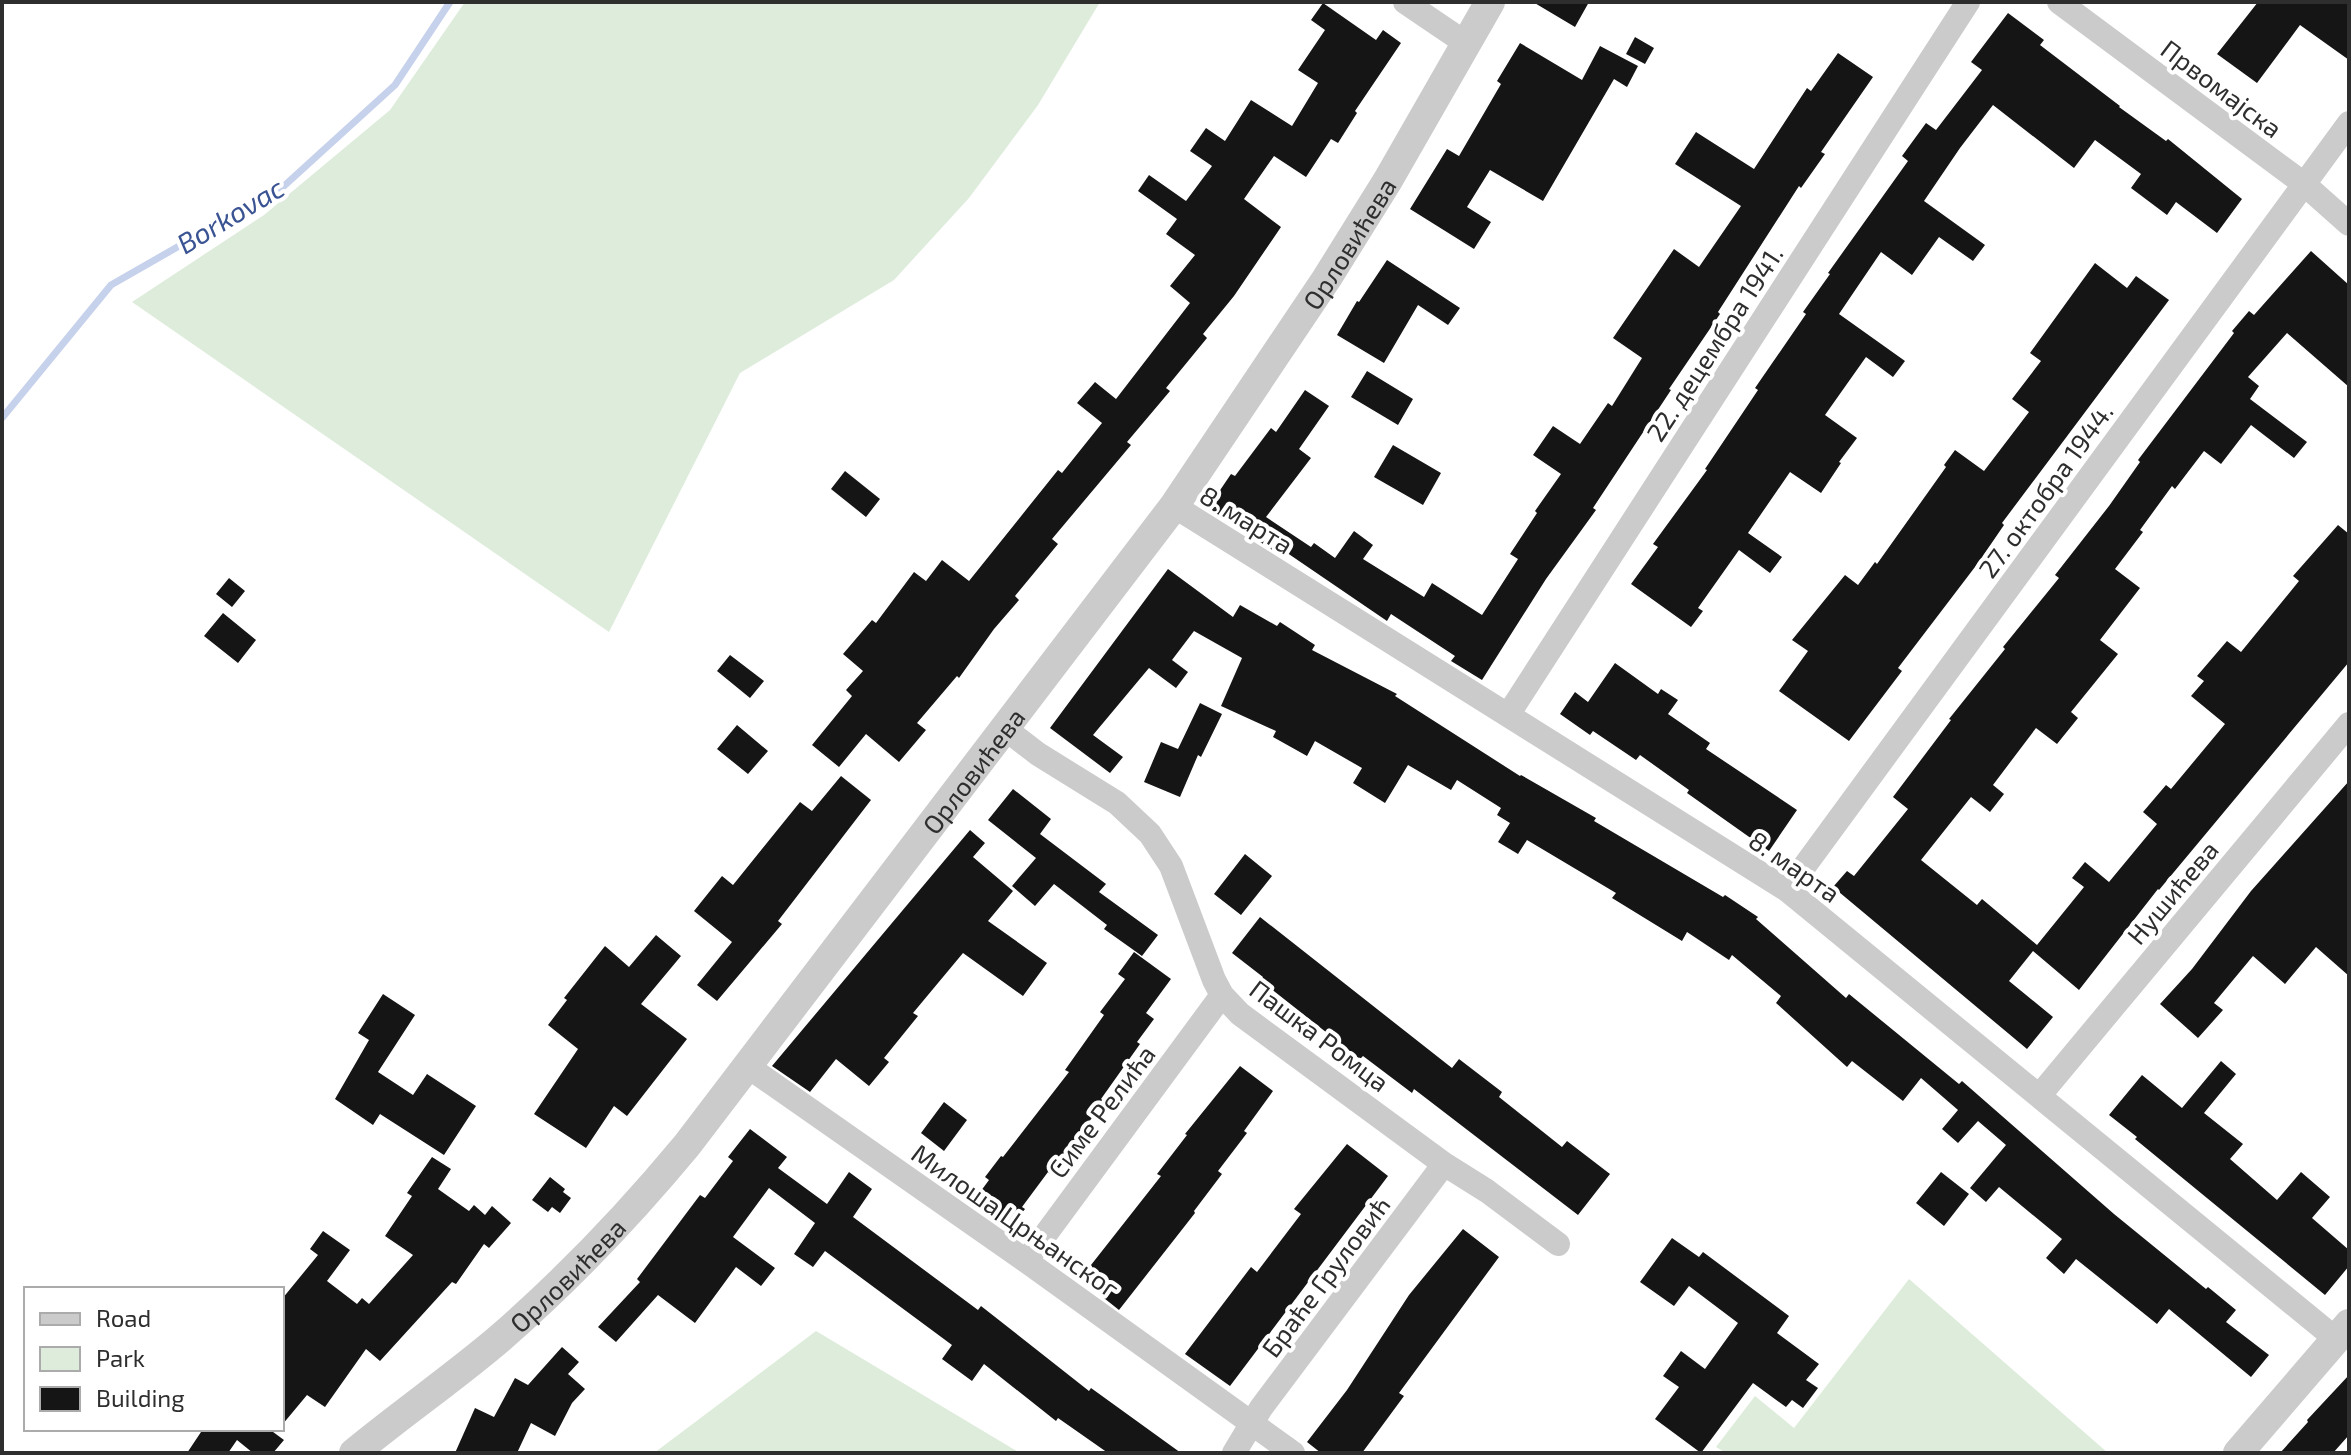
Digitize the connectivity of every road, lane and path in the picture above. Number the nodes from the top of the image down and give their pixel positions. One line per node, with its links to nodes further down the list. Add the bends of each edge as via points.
1 (1405, 2): 5 (street)
2 (1490, 2): 5 (street, Орловићева)
3 (1968, 2): 10 (street, 22. децембра 1941.)
4 (2059, 2): 7 (street, Првомајска)
5 (1467, 44): 9 (street, Орловићева, via 1327,278)
6 (2349, 123): 7 (street, 27. октобра 1944.)
7 (2304, 184): 8 (street, Првомајска); 13 (street, 27. октобра 1944.)
8 (2349, 224)
9 (1174, 506): 10 (street, 8. марта); 12 (street, Орловићева)
10 (1508, 715): 13 (street, 8. марта)
11 (2349, 724): 16 (street, Нушићева)
12 (1004, 728): 14 (street, Пашка Ромца, via 1117,803 1150,834 1171,866); 15 (street, Орловићева)
13 (1787, 890): 16 (street, 8. марта)
14 (1222, 995): 17 (street, Пашка Ромца, via 1240,1014); 19 (street, Симе Релића)
15 (747, 1066): 19 (street, Милоша Црњанског); 22 (street, Орловићева, via 638,1204 591,1254 496,1341)
16 (2039, 1096): 20 (street, 8. марта)
17 (1444, 1164): 18 (street, Пашка Ромца); 21 (street, Браће Груловић)
18 (1558, 1244)
19 (1026, 1261): 21 (street, Милоша Црњанског)
20 (2342, 1332): 25 (street)
21 (1252, 1422): 23 (street); 24 (street, Милоша Црњанског)
22 (354, 1453)
23 (1234, 1453)
24 (1293, 1453)
25 (2238, 1453)

